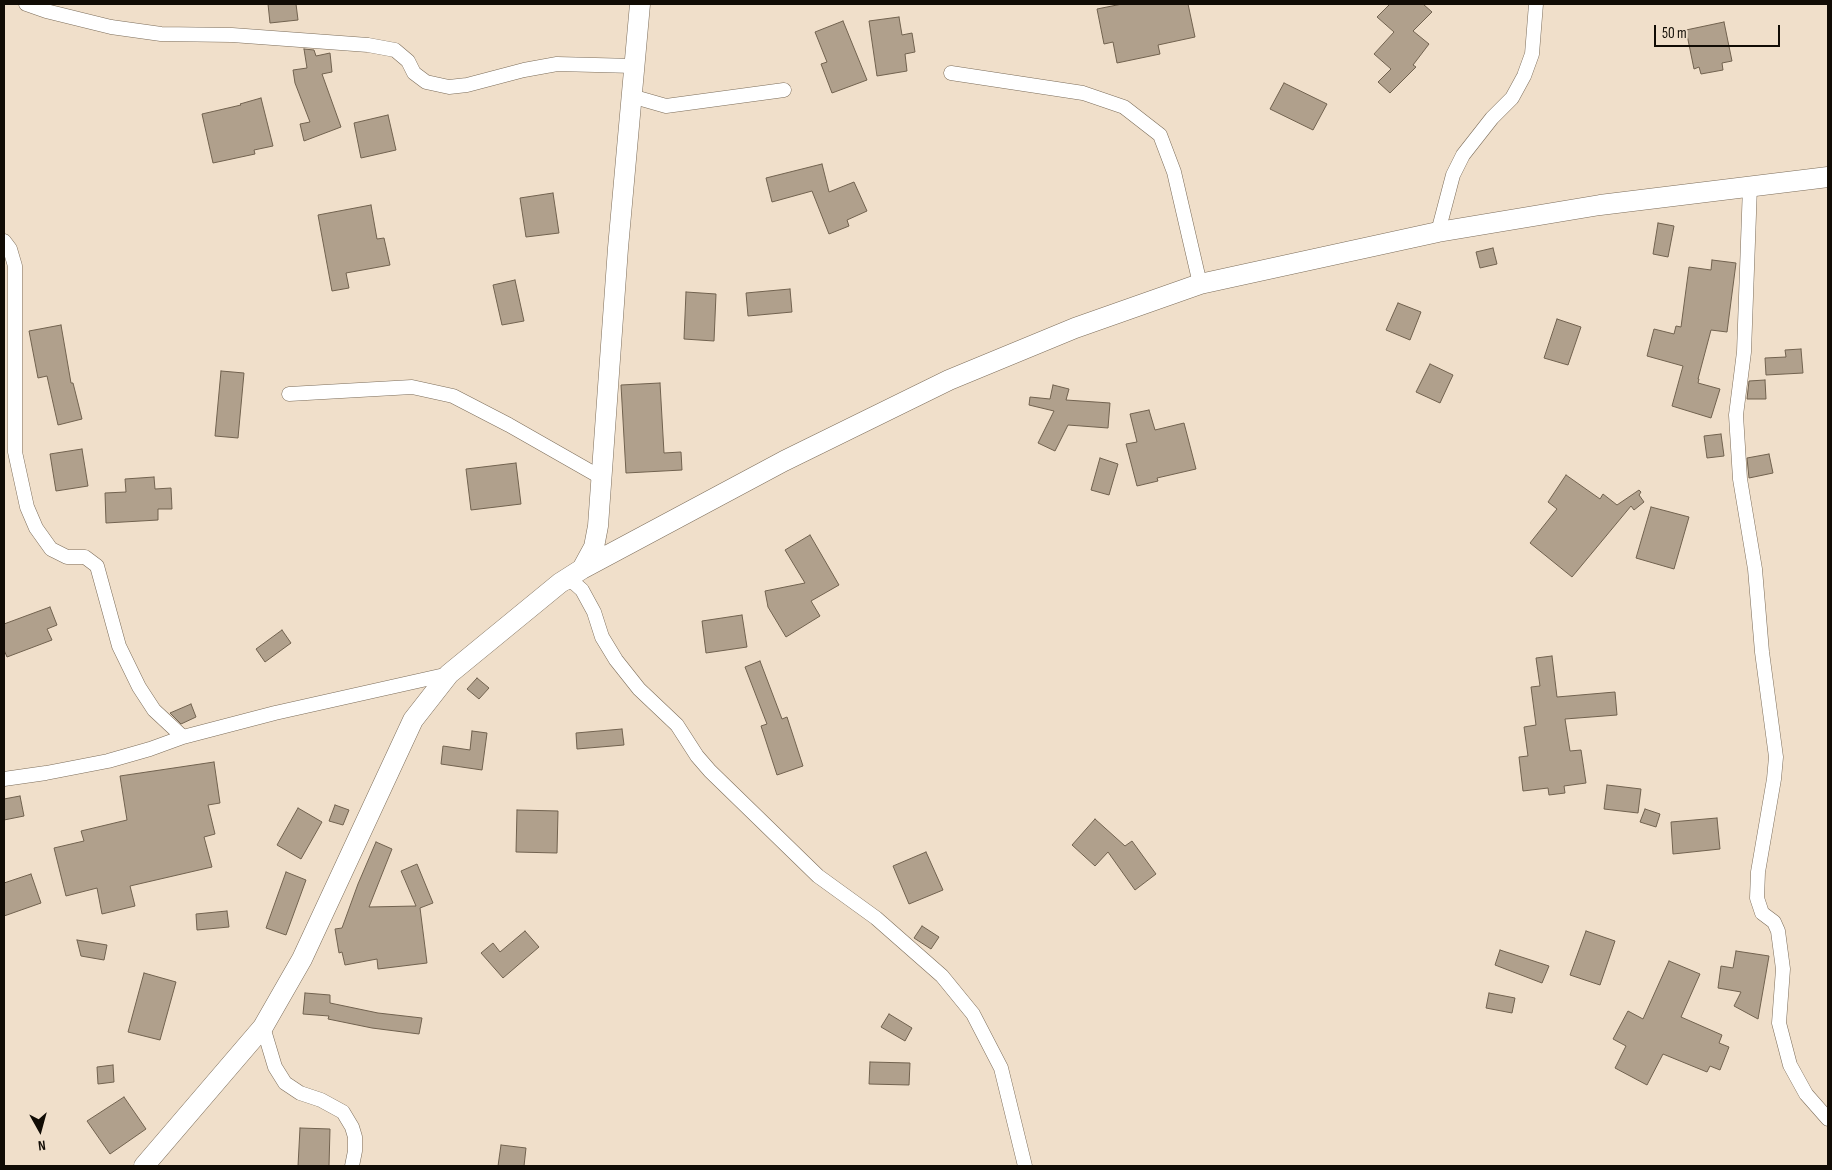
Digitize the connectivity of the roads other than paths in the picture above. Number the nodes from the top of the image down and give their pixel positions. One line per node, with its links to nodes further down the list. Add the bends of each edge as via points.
1 (26, 4): 4 (street, via 46,12 112,27 161,34 232,35 368,45 395,50 426,82 449,87 558,64)
2 (640, 4): 4 (main road)
3 (1536, 4): 10 (street, via 1532,54 1524,76 1512,98 1463,155 1453,175)
4 (634, 66): 7 (main road)
5 (951, 72): 12 (street, via 1083,93 1124,107 1160,135 1174,172)
6 (784, 90): 7 (street, via 666,106)
7 (631, 96): 14 (main road)
8 (1828, 177): 9 (main road)
9 (1750, 186): 10 (main road, via 1600,205); 21 (street, via 1744,352 1736,415 1740,479 1755,569 1776,757 1757,898 1762,913 1774,922 1778,931 1783,968 1779,1023 1790,1065 1806,1094)
10 (1438, 232): 12 (main road)
11 (4, 241): 18 (street, via 15,266 15,452 26,507 51,549 66,556 85,557 97,566 119,646 139,687 154,710)
12 (1200, 284): 15 (main road, via 1075,328 949,380 784,461)
13 (289, 394): 14 (street, via 412,386 453,396)
14 (602, 478): 15 (main road, via 594,547)
15 (582, 569): 16 (main road)
16 (560, 583): 17 (main road); 24 (street, via 573,582 582,590 602,637 616,660 677,725 710,771 818,876 876,918 942,976 972,1014 1001,1068)
17 (449, 674): 18 (street, via 275,712); 20 (main road, via 413,720 302,959)
18 (183, 737): 19 (street, via 108,761)
19 (4, 779)
20 (263, 1027): 22 (main road); 23 (street, via 274,1067 285,1083 343,1112 355,1137)
21 (1828, 1118)
22 (144, 1166)
23 (352, 1166)
24 (1025, 1166)

